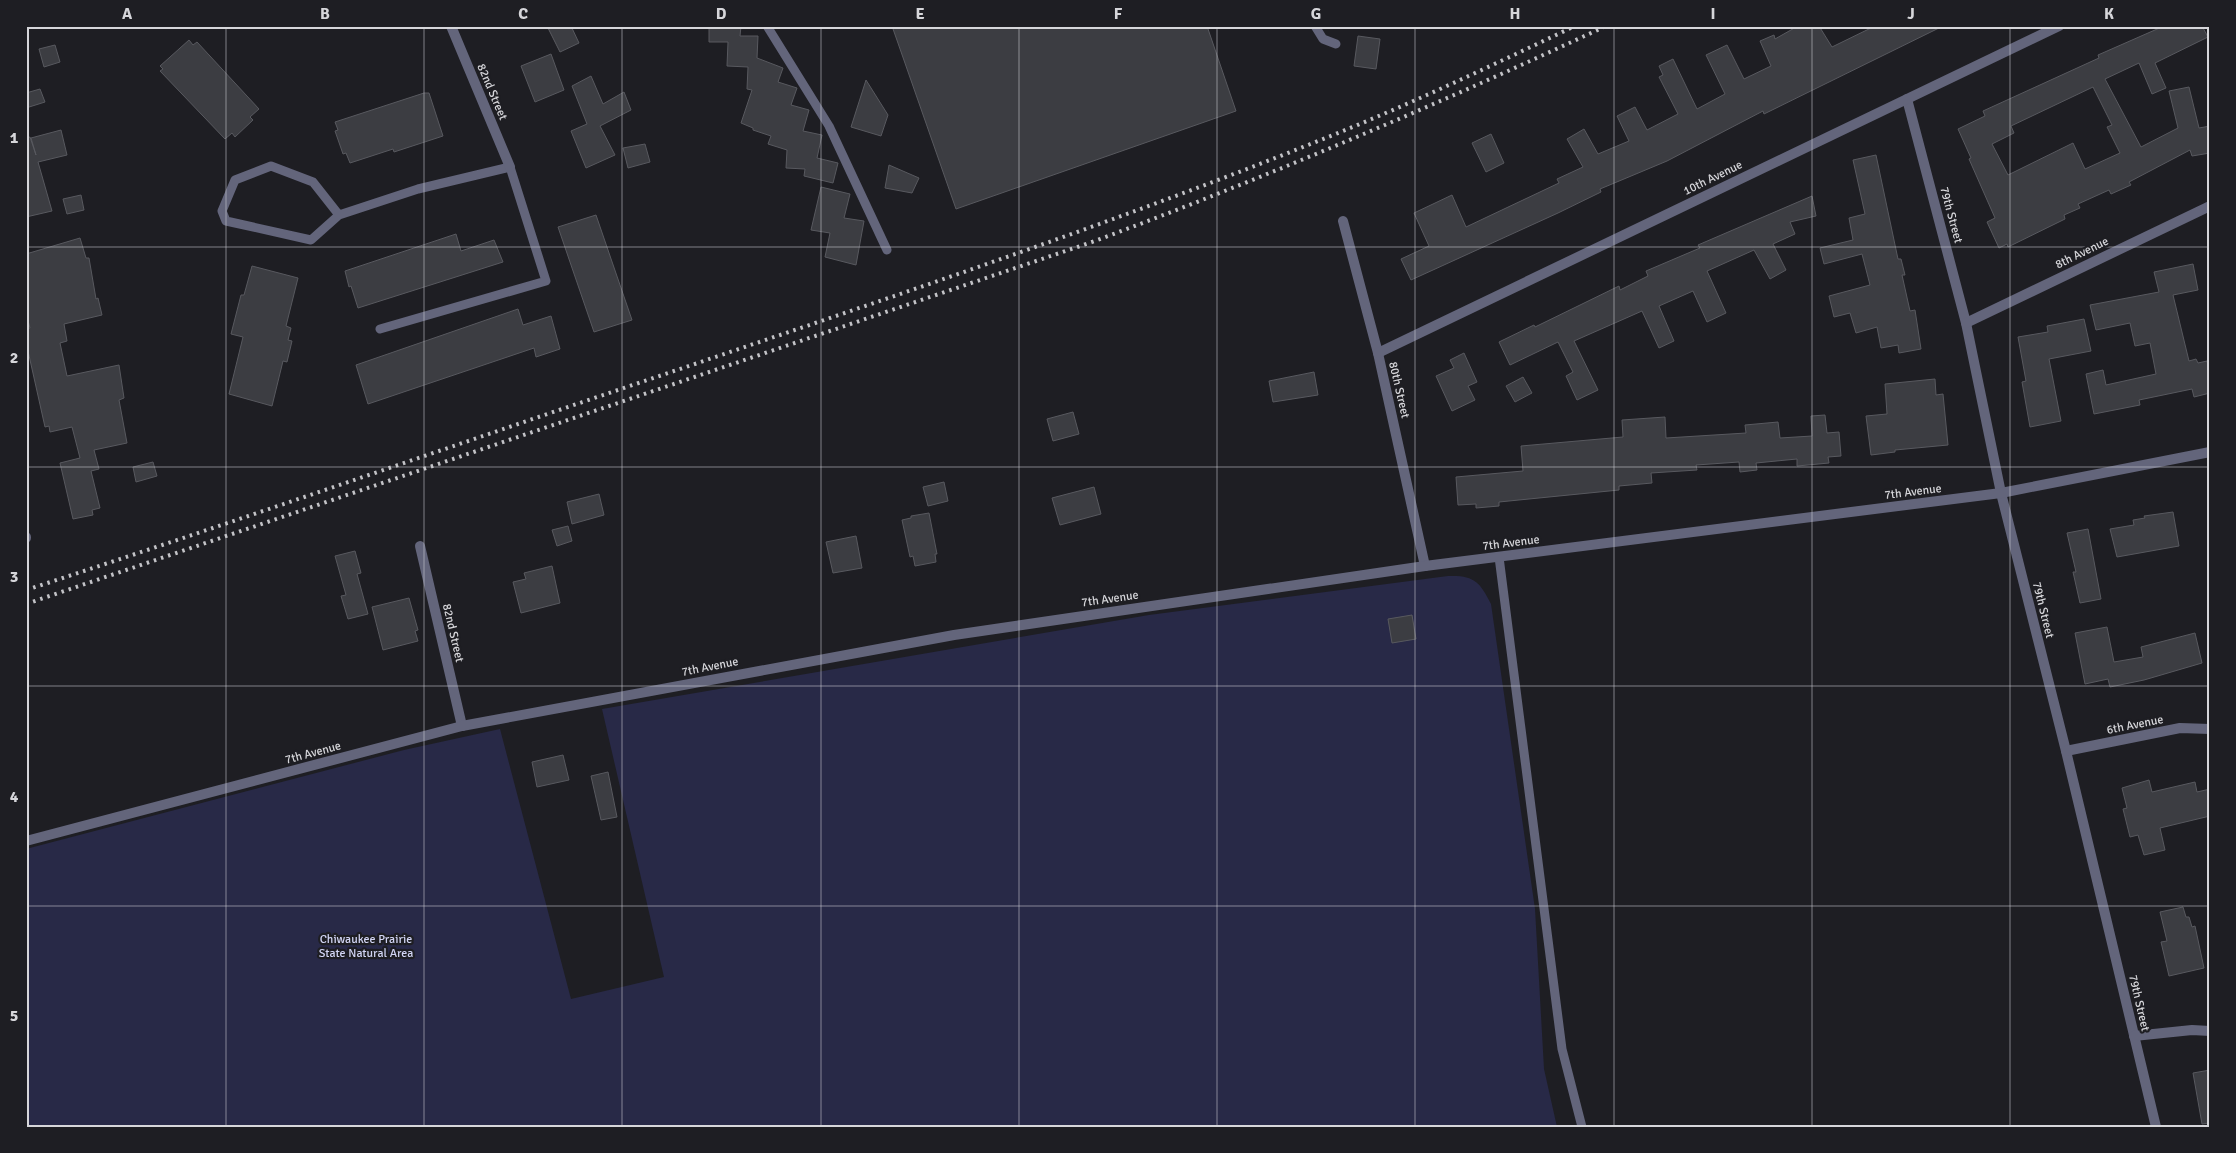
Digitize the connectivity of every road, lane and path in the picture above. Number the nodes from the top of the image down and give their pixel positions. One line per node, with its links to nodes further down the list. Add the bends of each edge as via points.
1 (451, 26): 7 (street, 82nd Street)
2 (767, 26): 11 (lane, via 829,126)
3 (1315, 26): 5 (lane, via 1323,39)
4 (2059, 26): 6 (street, 10th Avenue)
5 (1336, 44)
6 (1907, 99): 12 (street, 79th Street); 14 (street, 10th Avenue)
7 (510, 167): 9 (lane, via 418,189); 13 (lane, via 546,281)
8 (2210, 206): 12 (street, 8th Avenue)
9 (340, 215): 9 (lane, via 310,240 226,221 222,211 234,180 271,166 313,182)
10 (1343, 221): 14 (street, 80th Street)
11 (887, 250)
12 (1966, 323): 16 (street, 79th Street)
13 (380, 329)
14 (1378, 353): 19 (street, 80th Street)
15 (2210, 452): 16 (street, 7th Avenue)
16 (2001, 493): 18 (street, 7th Avenue); 22 (street, 79th Street)
17 (420, 546): 20 (street, 82nd Street)
18 (1499, 557): 19 (street, 7th Avenue); 26 (lane, via 1562,1048)
19 (1425, 566): 20 (street, 7th Avenue, via 954,635)
20 (462, 726): 23 (street, 7th Avenue)
21 (2210, 729): 22 (street, 6th Avenue, via 2180,728)
22 (2066, 752): 25 (street, 79th Street)
23 (26, 841)
24 (2210, 1031): 25 (street)
25 (2134, 1036): 27 (street, 79th Street)
26 (1582, 1127)
27 (2156, 1127)

